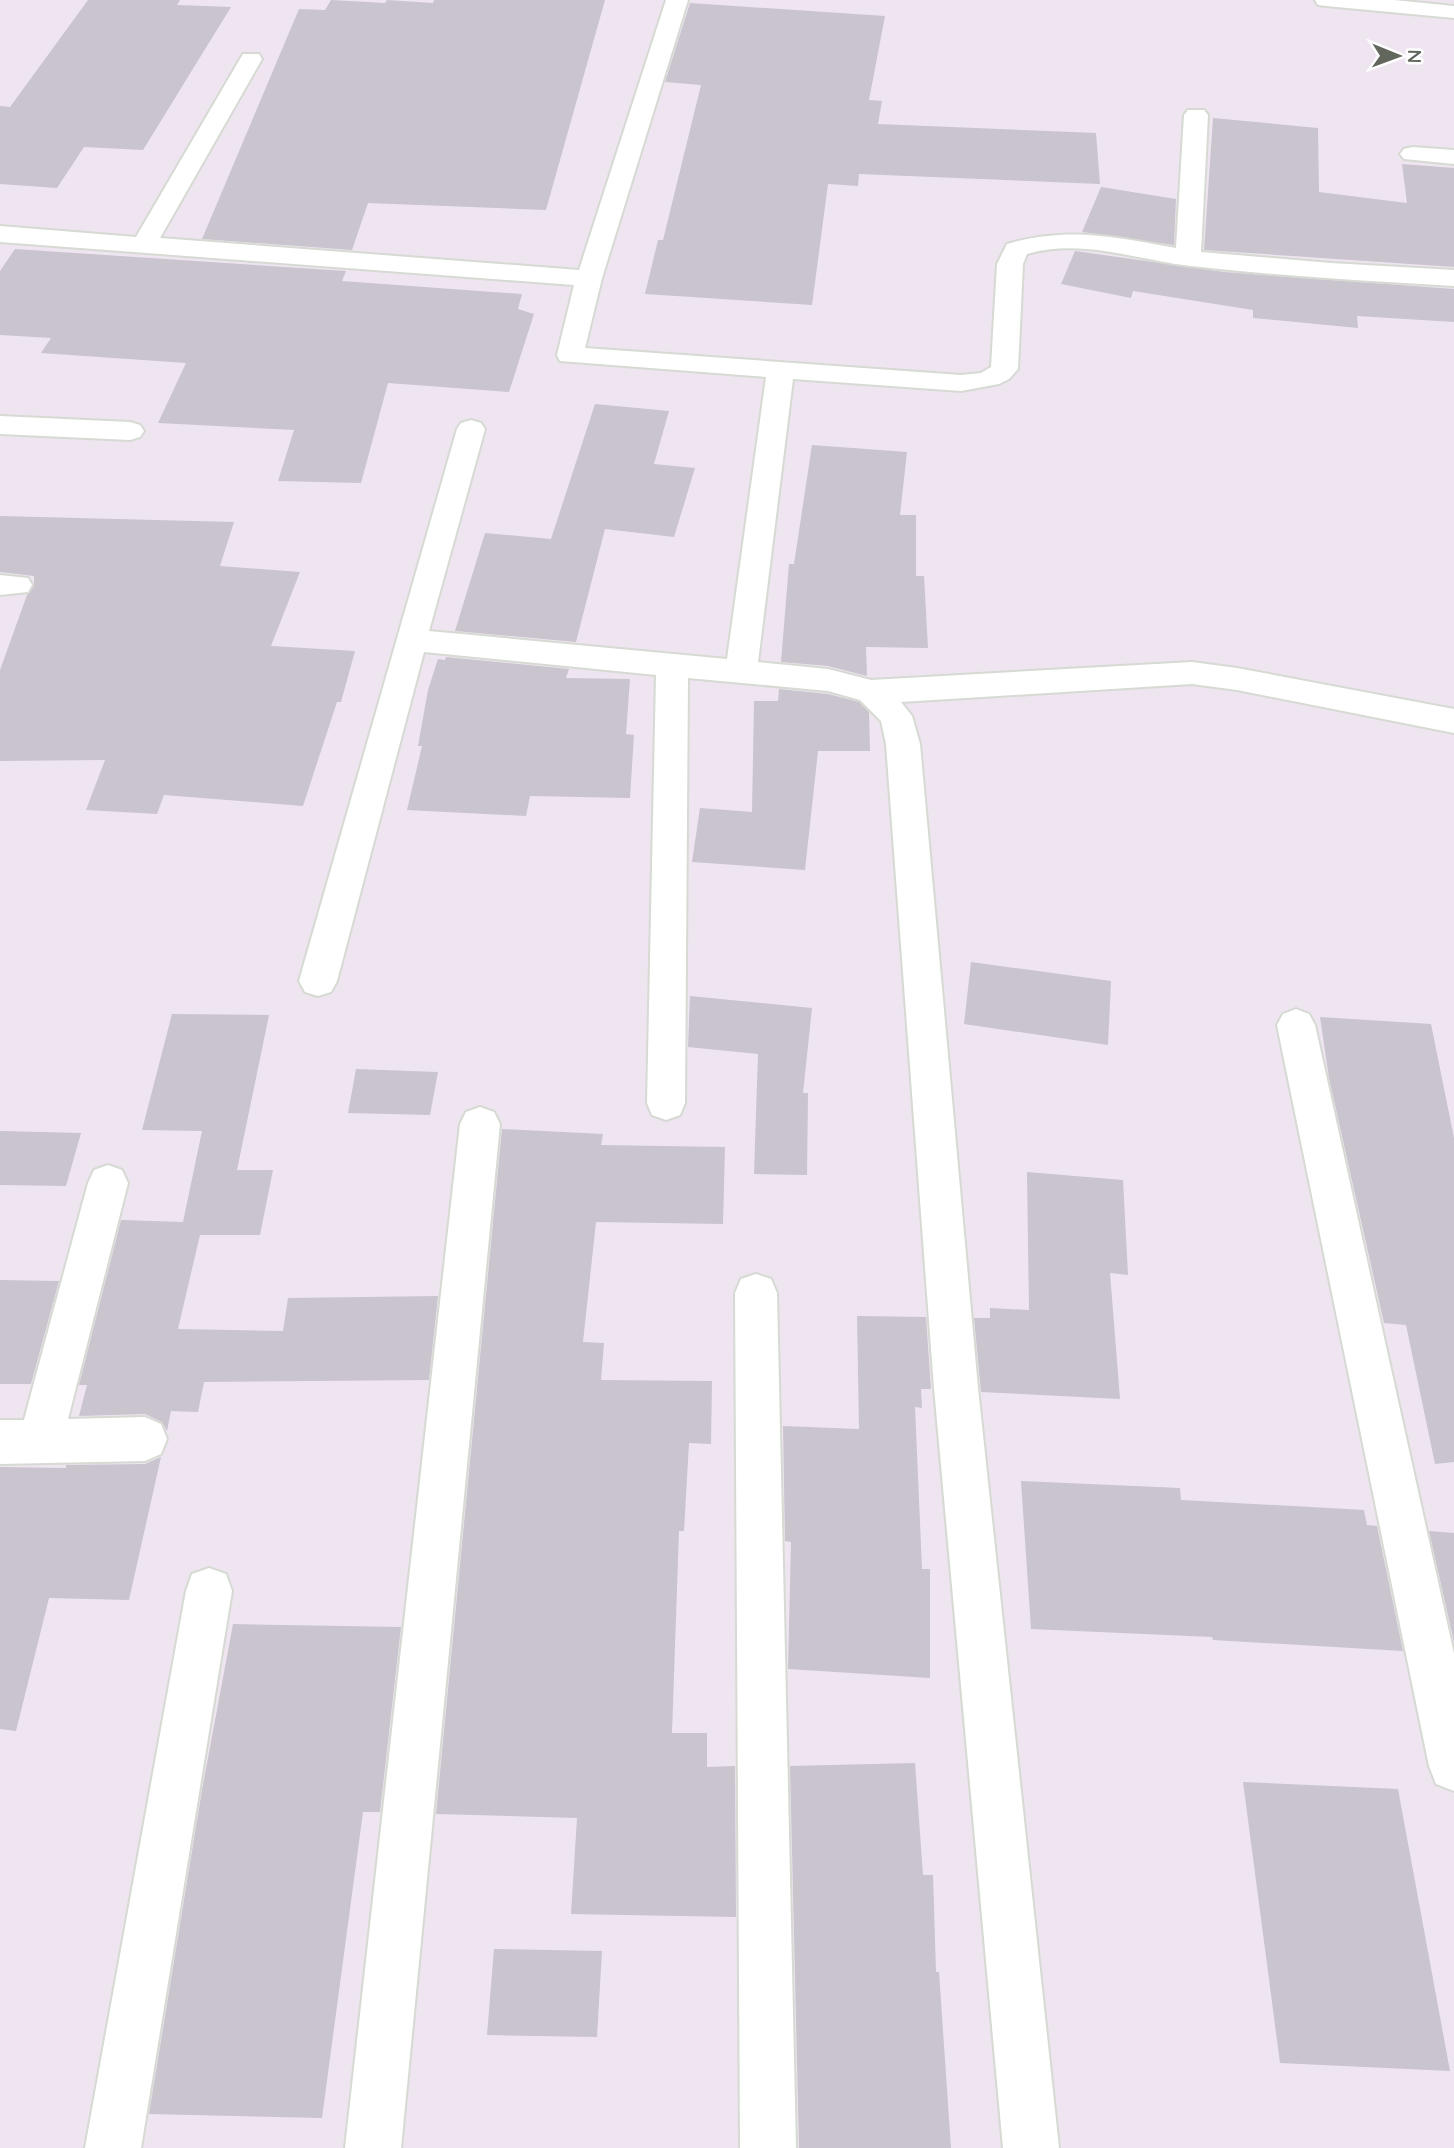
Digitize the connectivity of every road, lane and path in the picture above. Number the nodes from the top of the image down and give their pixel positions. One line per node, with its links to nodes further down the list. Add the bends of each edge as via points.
1 (677, 0): 11 (street)
2 (1326, 0): 3 (street)
3 (1444, 8)
4 (251, 59): 9 (street)
5 (1196, 115): 10 (street)
6 (1412, 154): 7 (street)
7 (1454, 157)
8 (0, 234): 9 (street)
9 (144, 244): 11 (street)
10 (1188, 258): 12 (street); 13 (street, via 1088,240 1016,249 1010,264 1004,369 997,377 961,383)
11 (589, 278): 13 (street, via 570,355)
12 (1454, 278)
13 (780, 370): 19 (street)
14 (0, 425): 16 (street)
15 (471, 429): 17 (street)
16 (130, 431)
17 (411, 639): 18 (street); 22 (street)
18 (672, 666): 19 (street); 24 (street)
19 (741, 672): 20 (street, via 828,680)
20 (871, 692): 21 (street, via 1192,673); 35 (street, via 896,716 903,744 956,1388)
21 (1454, 721)
22 (318, 981)
23 (1296, 1025): 31 (street)
24 (666, 1103)
25 (480, 1124): 33 (street)
26 (108, 1183): 29 (street)
27 (756, 1293): 34 (street)
28 (145, 1439): 29 (street)
29 (20, 1441)
30 (209, 1591): 32 (street)
31 (1454, 1766)
32 (113, 2148)
33 (373, 2148)
34 (768, 2148)
35 (1031, 2148)

